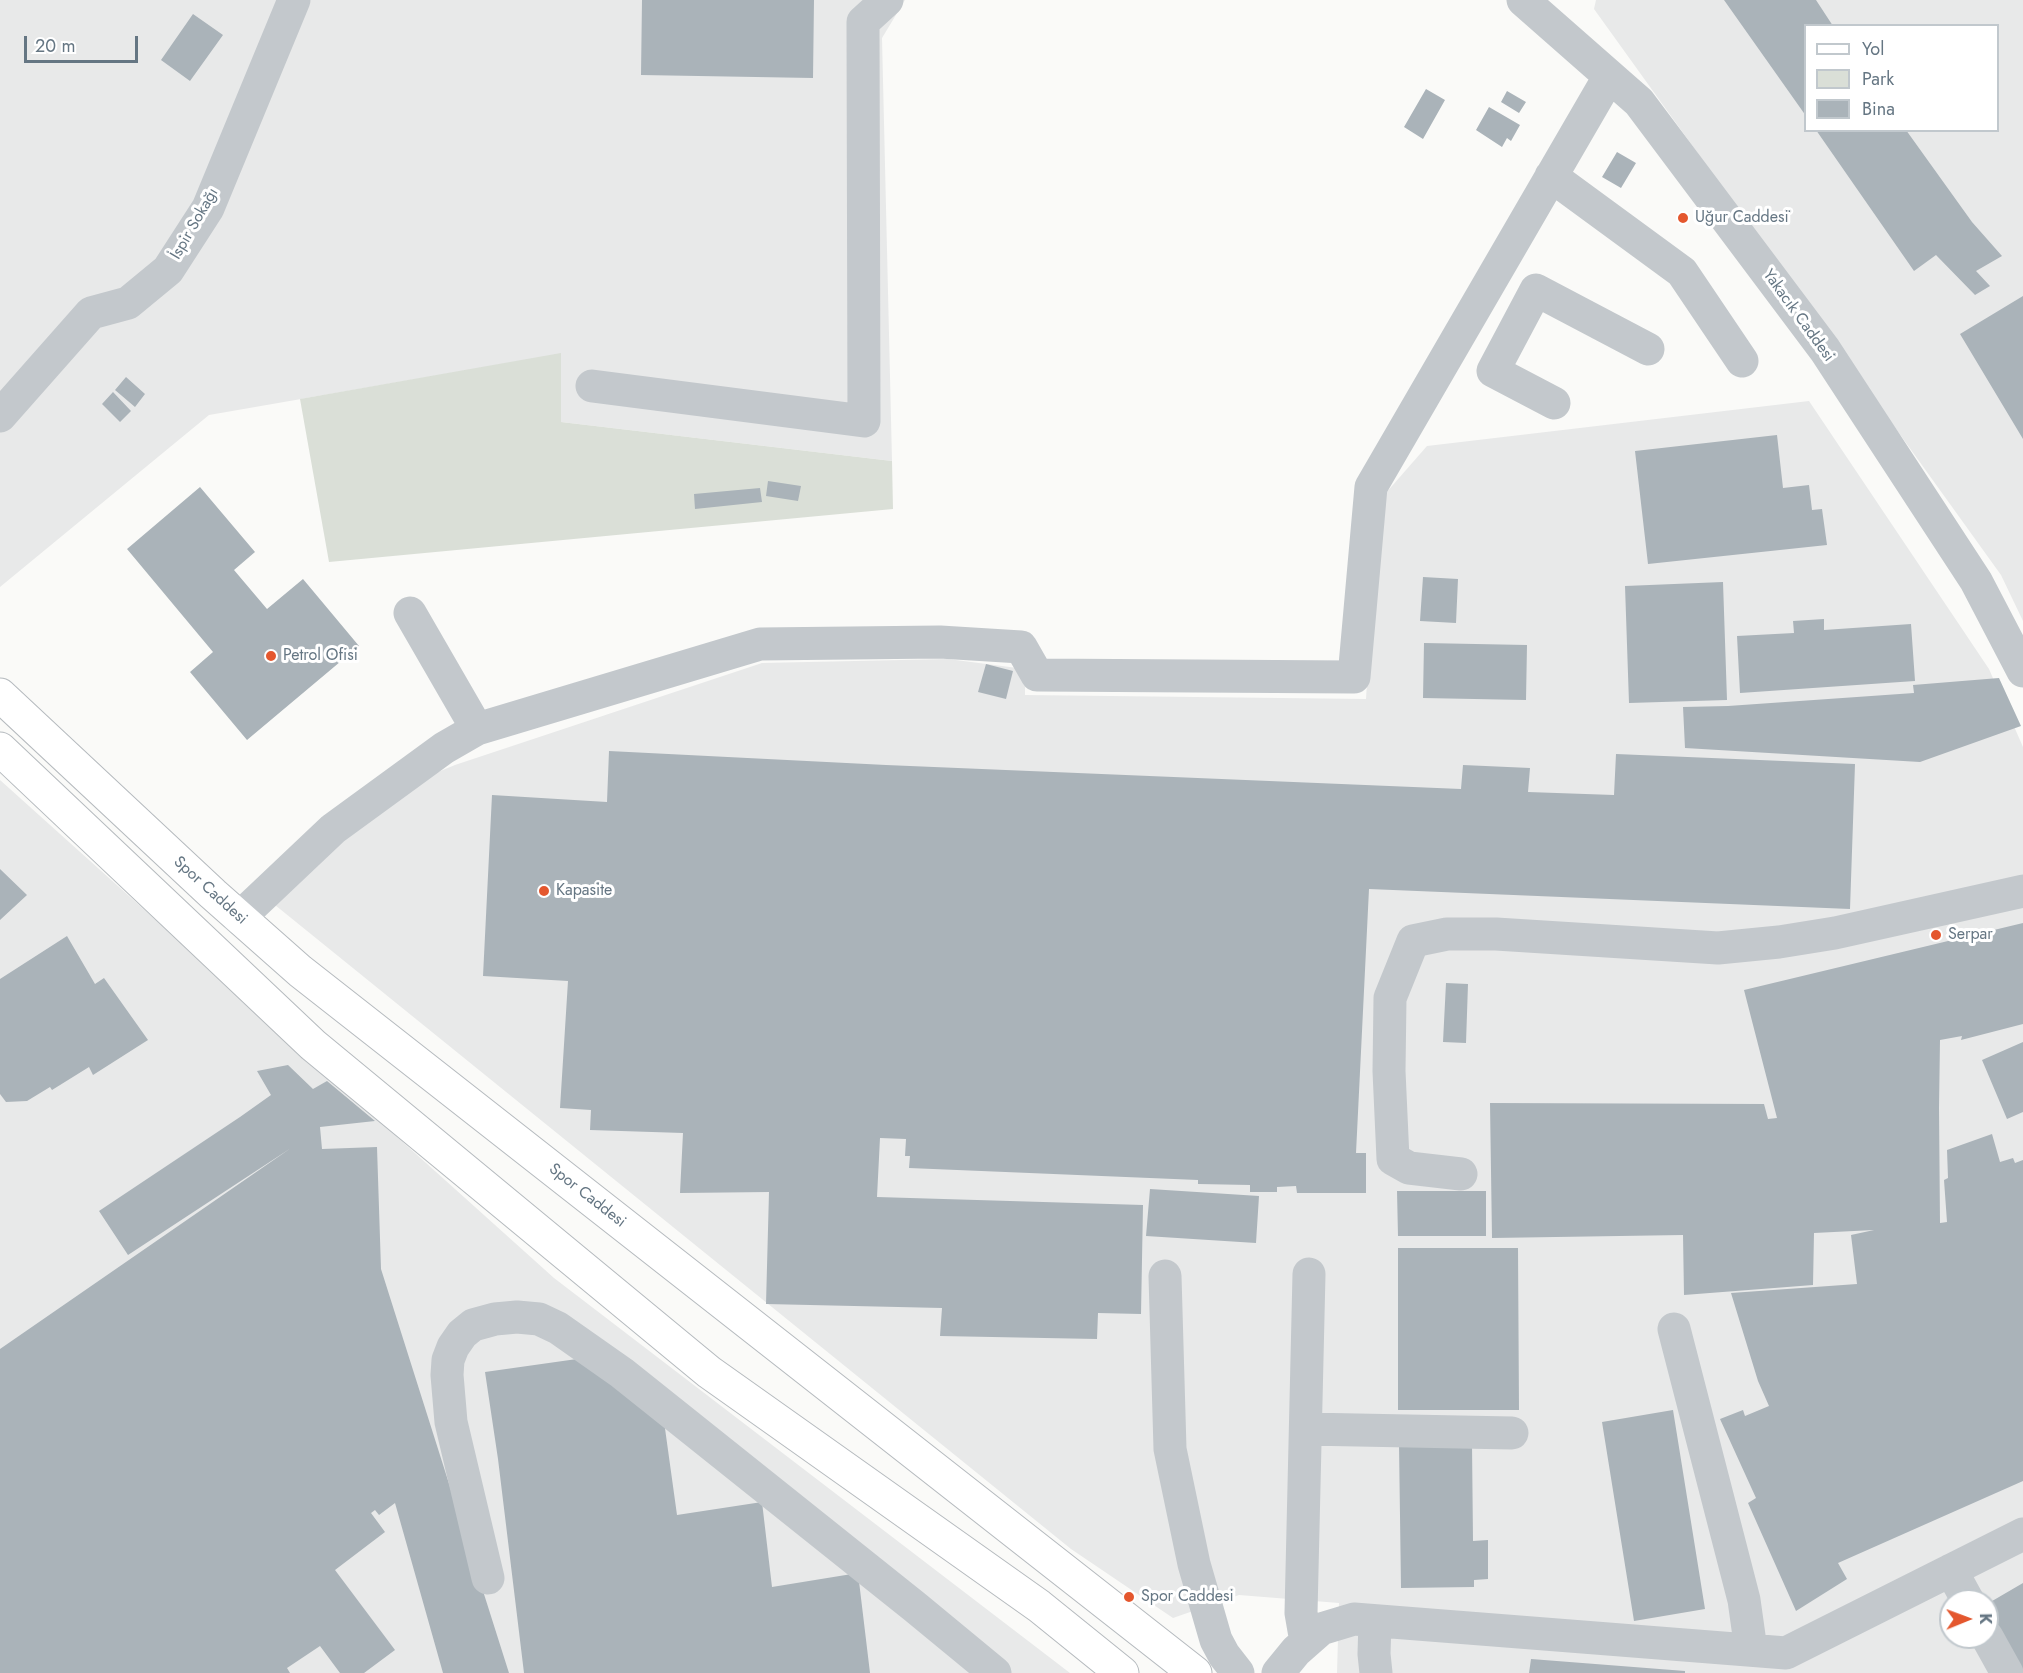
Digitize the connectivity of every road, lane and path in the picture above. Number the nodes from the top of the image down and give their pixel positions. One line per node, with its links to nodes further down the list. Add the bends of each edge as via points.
1 (294, 0): 12 (street, İspir Sokağı, via 208,208 168,270 128,303 91,313)
2 (888, 0): 10 (street, via 863,22 864,421)
3 (1523, 0): 4 (street, Yakacık Caddesi)
4 (1609, 76): 5 (street); 14 (street, Yakacık Caddesi, via 1638,102 1825,350 1976,581)
5 (1551, 176): 6 (street); 9 (street, via 1682,272)
6 (1461, 332): 8 (street); 16 (street, via 1371,487 1354,677 1037,675 1021,647 940,642 760,644)
7 (1648, 349): 8 (street, via 1536,290)
8 (1502, 354): 11 (street, via 1493,371)
9 (1742, 361)
10 (592, 386)
11 (1554, 403)
12 (0, 416)
13 (410, 613): 16 (street)
14 (2023, 671)
15 (0, 695): 19 (main road, Spor Caddesi)
16 (477, 729): 19 (street, via 444,748 333,829)
17 (0, 749): 36 (main road, via 313,1045 709,1372 1039,1606)
18 (2023, 891): 20 (street, via 1835,933 1718,948 1497,934 1447,934 1413,941 1390,998 1393,1160 1409,1168)
19 (239, 918): 37 (main road, Spor Caddesi, via 300,971)
20 (1461, 1174)
21 (1309, 1274): 24 (street)
22 (1165, 1276): 38 (street, via 1170,1449 1194,1564 1216,1640)
23 (1674, 1329): 33 (street, via 1744,1600)
24 (1306, 1429): 25 (street); 31 (street, via 1301,1613)
25 (1512, 1433)
26 (2023, 1534): 27 (street)
27 (1951, 1570): 29 (street); 34 (street)
28 (488, 1578): 35 (street, via 452,1422 448,1360 462,1334 473,1325 517,1317 539,1319 622,1373)
29 (1961, 1589)
30 (1375, 1621): 31 (street, via 1354,1619 1320,1629); 33 (street); 40 (street)
31 (1306, 1642): 39 (street)
32 (1994, 1649): 41 (street)
33 (1751, 1650): 34 (street)
34 (1787, 1663)
35 (994, 1673)
36 (1122, 1673)
37 (1195, 1673)
38 (1238, 1673)
39 (1278, 1673)
40 (1376, 1673)
41 (2007, 1673)

